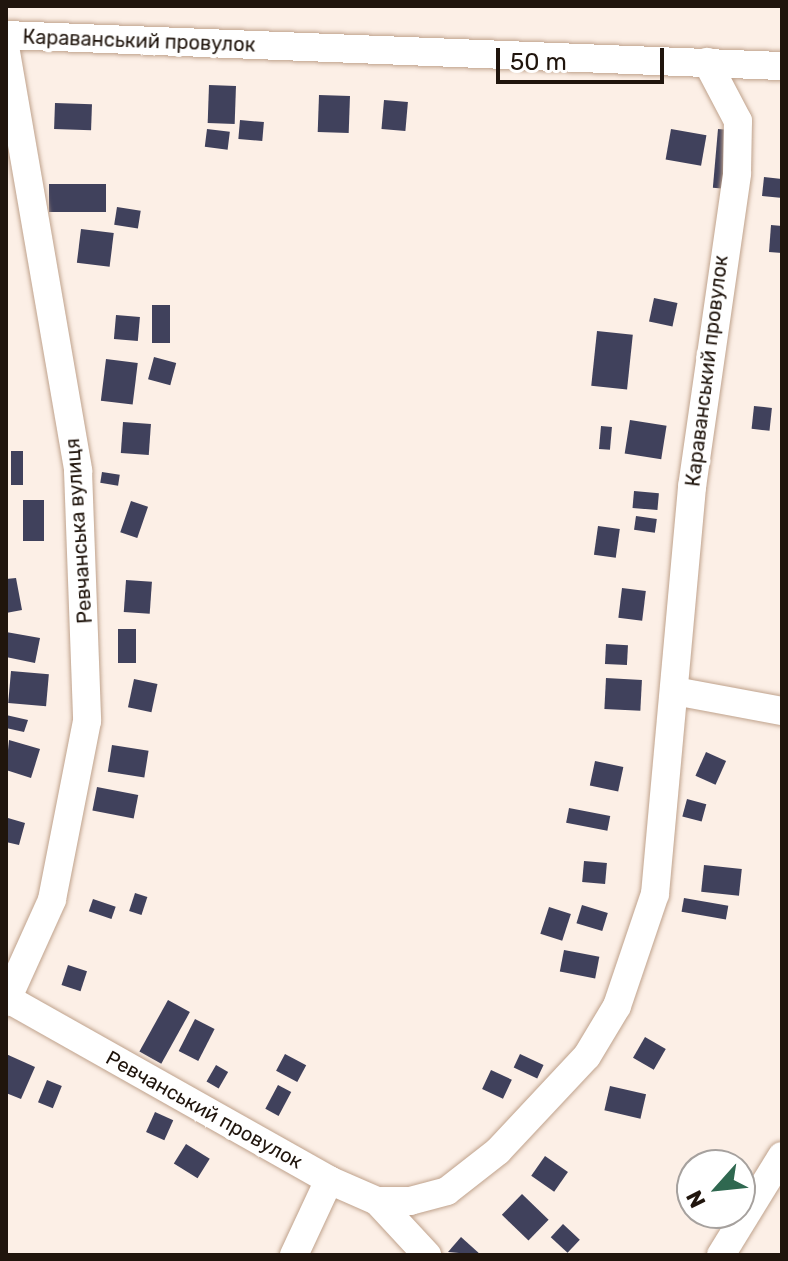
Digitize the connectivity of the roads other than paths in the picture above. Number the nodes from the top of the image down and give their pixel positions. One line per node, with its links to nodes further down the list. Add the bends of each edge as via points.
1 (6, 35): 3 (street, Караванський провулок)
2 (6, 52): 7 (street, Ревчанська вулиця, via 78,471 87,705 52,900)
3 (707, 62): 4 (street); 5 (street, Караванський провулок, via 738,121 737,173 718,271)
4 (782, 66)
5 (675, 691): 6 (street); 10 (street, Караванський провулок, via 655,894 617,1006 552,1101 498,1151 447,1191)
6 (782, 711)
7 (7, 1001): 9 (street, Ревчанський провулок)
8 (782, 1156): 13 (street)
9 (329, 1180): 10 (street); 11 (street)
10 (377, 1201): 12 (street)
11 (294, 1255)
12 (427, 1255)
13 (721, 1255)

